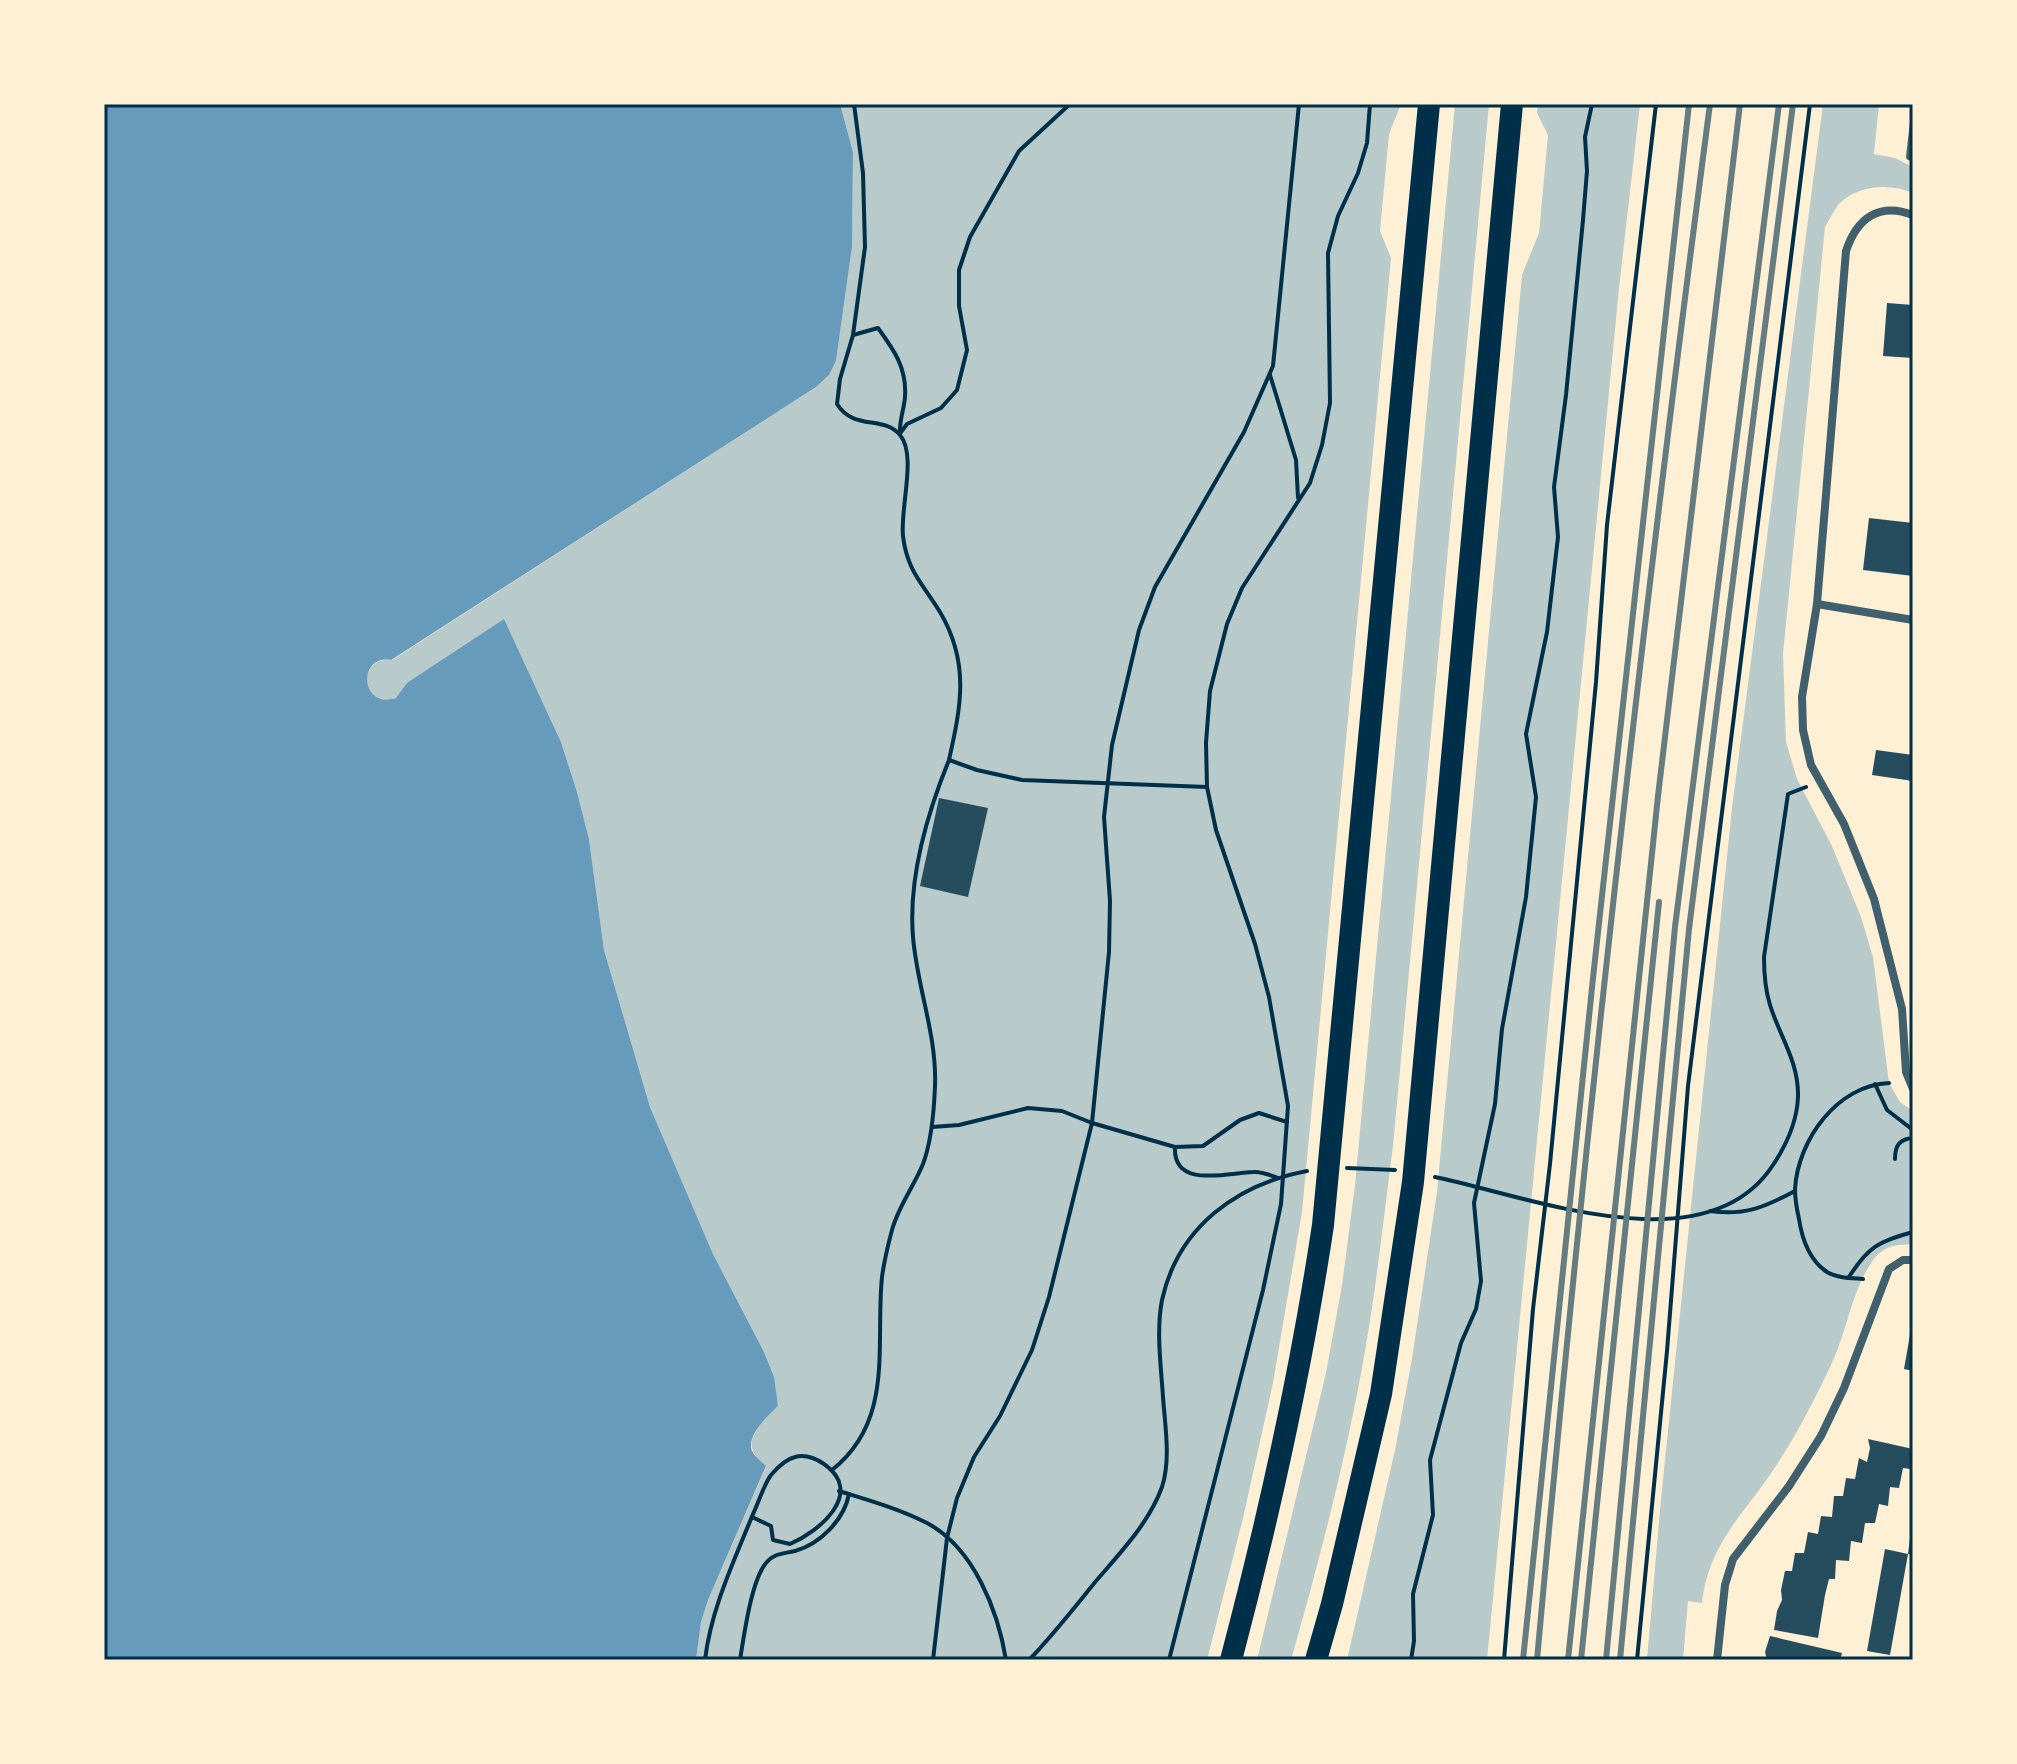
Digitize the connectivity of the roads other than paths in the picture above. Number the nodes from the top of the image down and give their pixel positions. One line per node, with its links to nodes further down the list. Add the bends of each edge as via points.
1 (1429, 104): 10 (highway, via 1323,1225 1285,1439)
2 (1512, 104): 11 (highway, via 1413,1182 1381,1394)
3 (1913, 122): 4 (lane)
4 (1913, 159)
5 (1913, 215): 6 (street, via 1899,210 1875,214 1852,233 1846,251)
6 (1817, 604): 7 (street); 8 (street, via 1802,697 1803,730 1811,765 1844,824 1874,899 1902,1009 1906,1072)
7 (1913, 620)
8 (1913, 1089)
9 (1913, 1260): 12 (street, via 1889,1269 1821,1436 1733,1559)
10 (1231, 1660)
11 (1316, 1660)
12 (1717, 1660)

